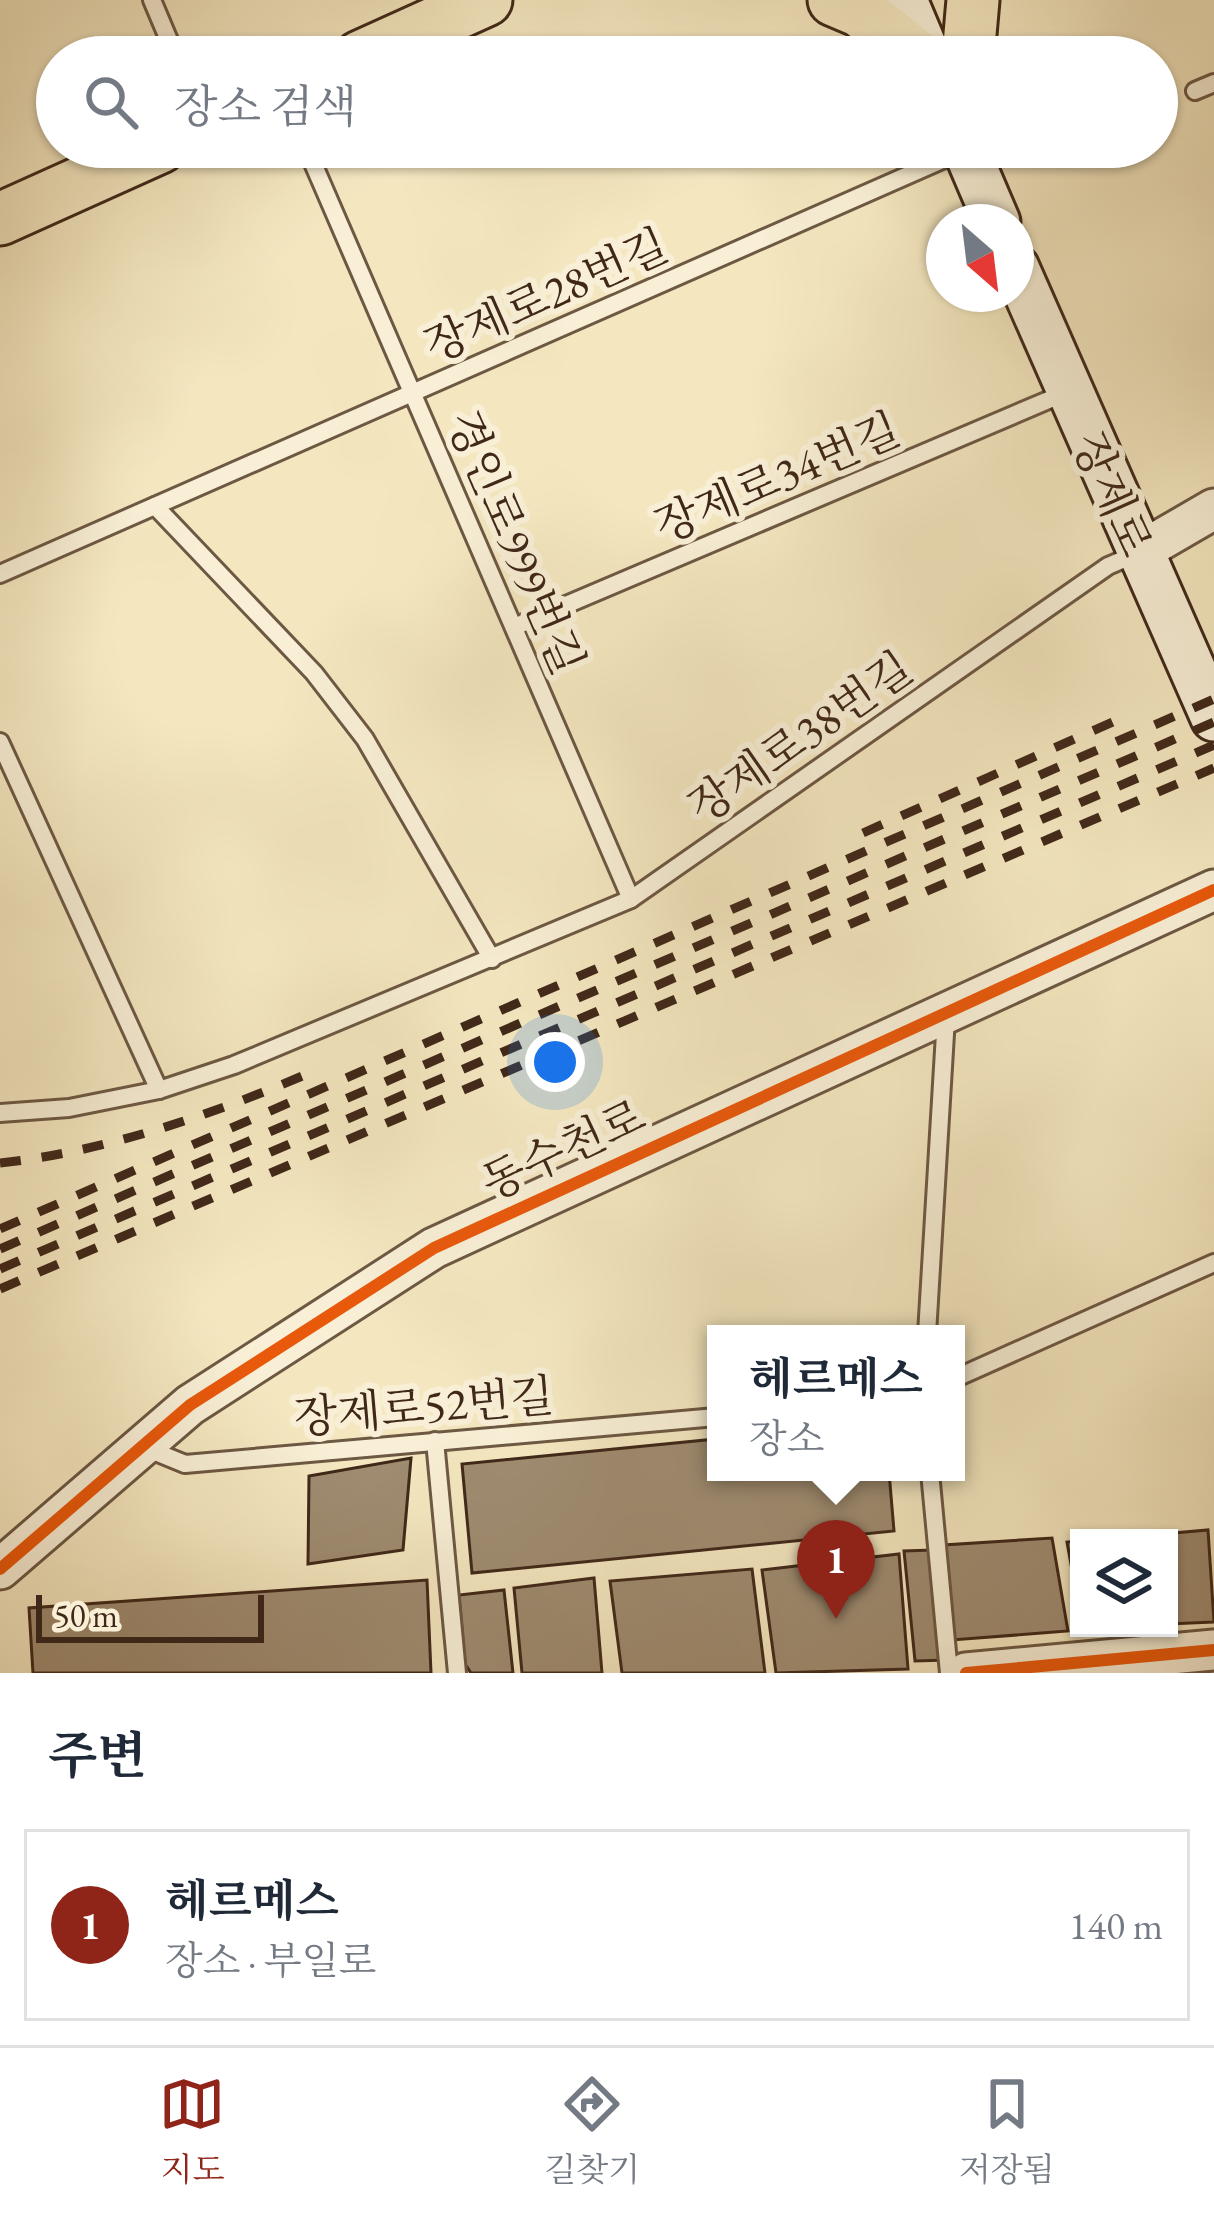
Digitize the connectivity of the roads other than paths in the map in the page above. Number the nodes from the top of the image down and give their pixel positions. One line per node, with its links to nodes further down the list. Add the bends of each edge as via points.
1 (152, 0): 6 (lane)
2 (486, 0): 7 (main road)
3 (834, 0): 8 (main road)
4 (904, 0): 9 (main road)
5 (973, 0): 10 (main road)
6 (167, 36)
7 (406, 36)
8 (892, 36)
9 (919, 36)
10 (970, 36)
11 (1214, 83): 12 (lane)
12 (1195, 92)
13 (113, 168): 18 (main road)
14 (315, 168): 21 (lane, 경인로999번길)
15 (921, 168): 21 (lane, 장제로28번길)
16 (974, 168): 17 (main road)
17 (989, 204)
18 (0, 219)
19 (1034, 311): 20 (main road, 장제로)
20 (1068, 392): 24 (main road, 장제로); 26 (lane, 장제로34번길)
21 (412, 393): 22 (lane, 장제로28번길); 26 (lane, 경인로999번길)
22 (154, 506): 25 (lane, 장제로28번길); 31 (lane, via 365,739)
23 (1214, 509): 24 (street)
24 (1138, 553): 27 (main road, 장제로); 30 (lane, 장제로38번길, via 1108,566)
25 (0, 574)
26 (514, 627): 30 (lane, 경인로999번길)
27 (1214, 718)
28 (0, 742): 33 (lane)
29 (1214, 890): 32 (street, 동수천로)
30 (632, 899): 31 (lane, 장제로38번길)
31 (491, 959): 33 (lane, 장제로38번길)
32 (946, 1012): 36 (lane); 40 (street, 동수천로, via 434,1247 190,1405)
33 (159, 1090): 34 (lane, 장제로38번길)
34 (0, 1113)
35 (1214, 1263): 37 (lane)
36 (928, 1325)
37 (965, 1374)
38 (707, 1418): 39 (lane, 장제로52번길)
39 (435, 1442): 40 (lane, 장제로52번길, via 185,1464); 44 (lane)
40 (141, 1446): 42 (street, 동수천로)
41 (931, 1481): 45 (lane)
42 (0, 1569)
43 (1214, 1650): 46 (street)
44 (457, 1673)
45 (949, 1673)
46 (966, 1673)

